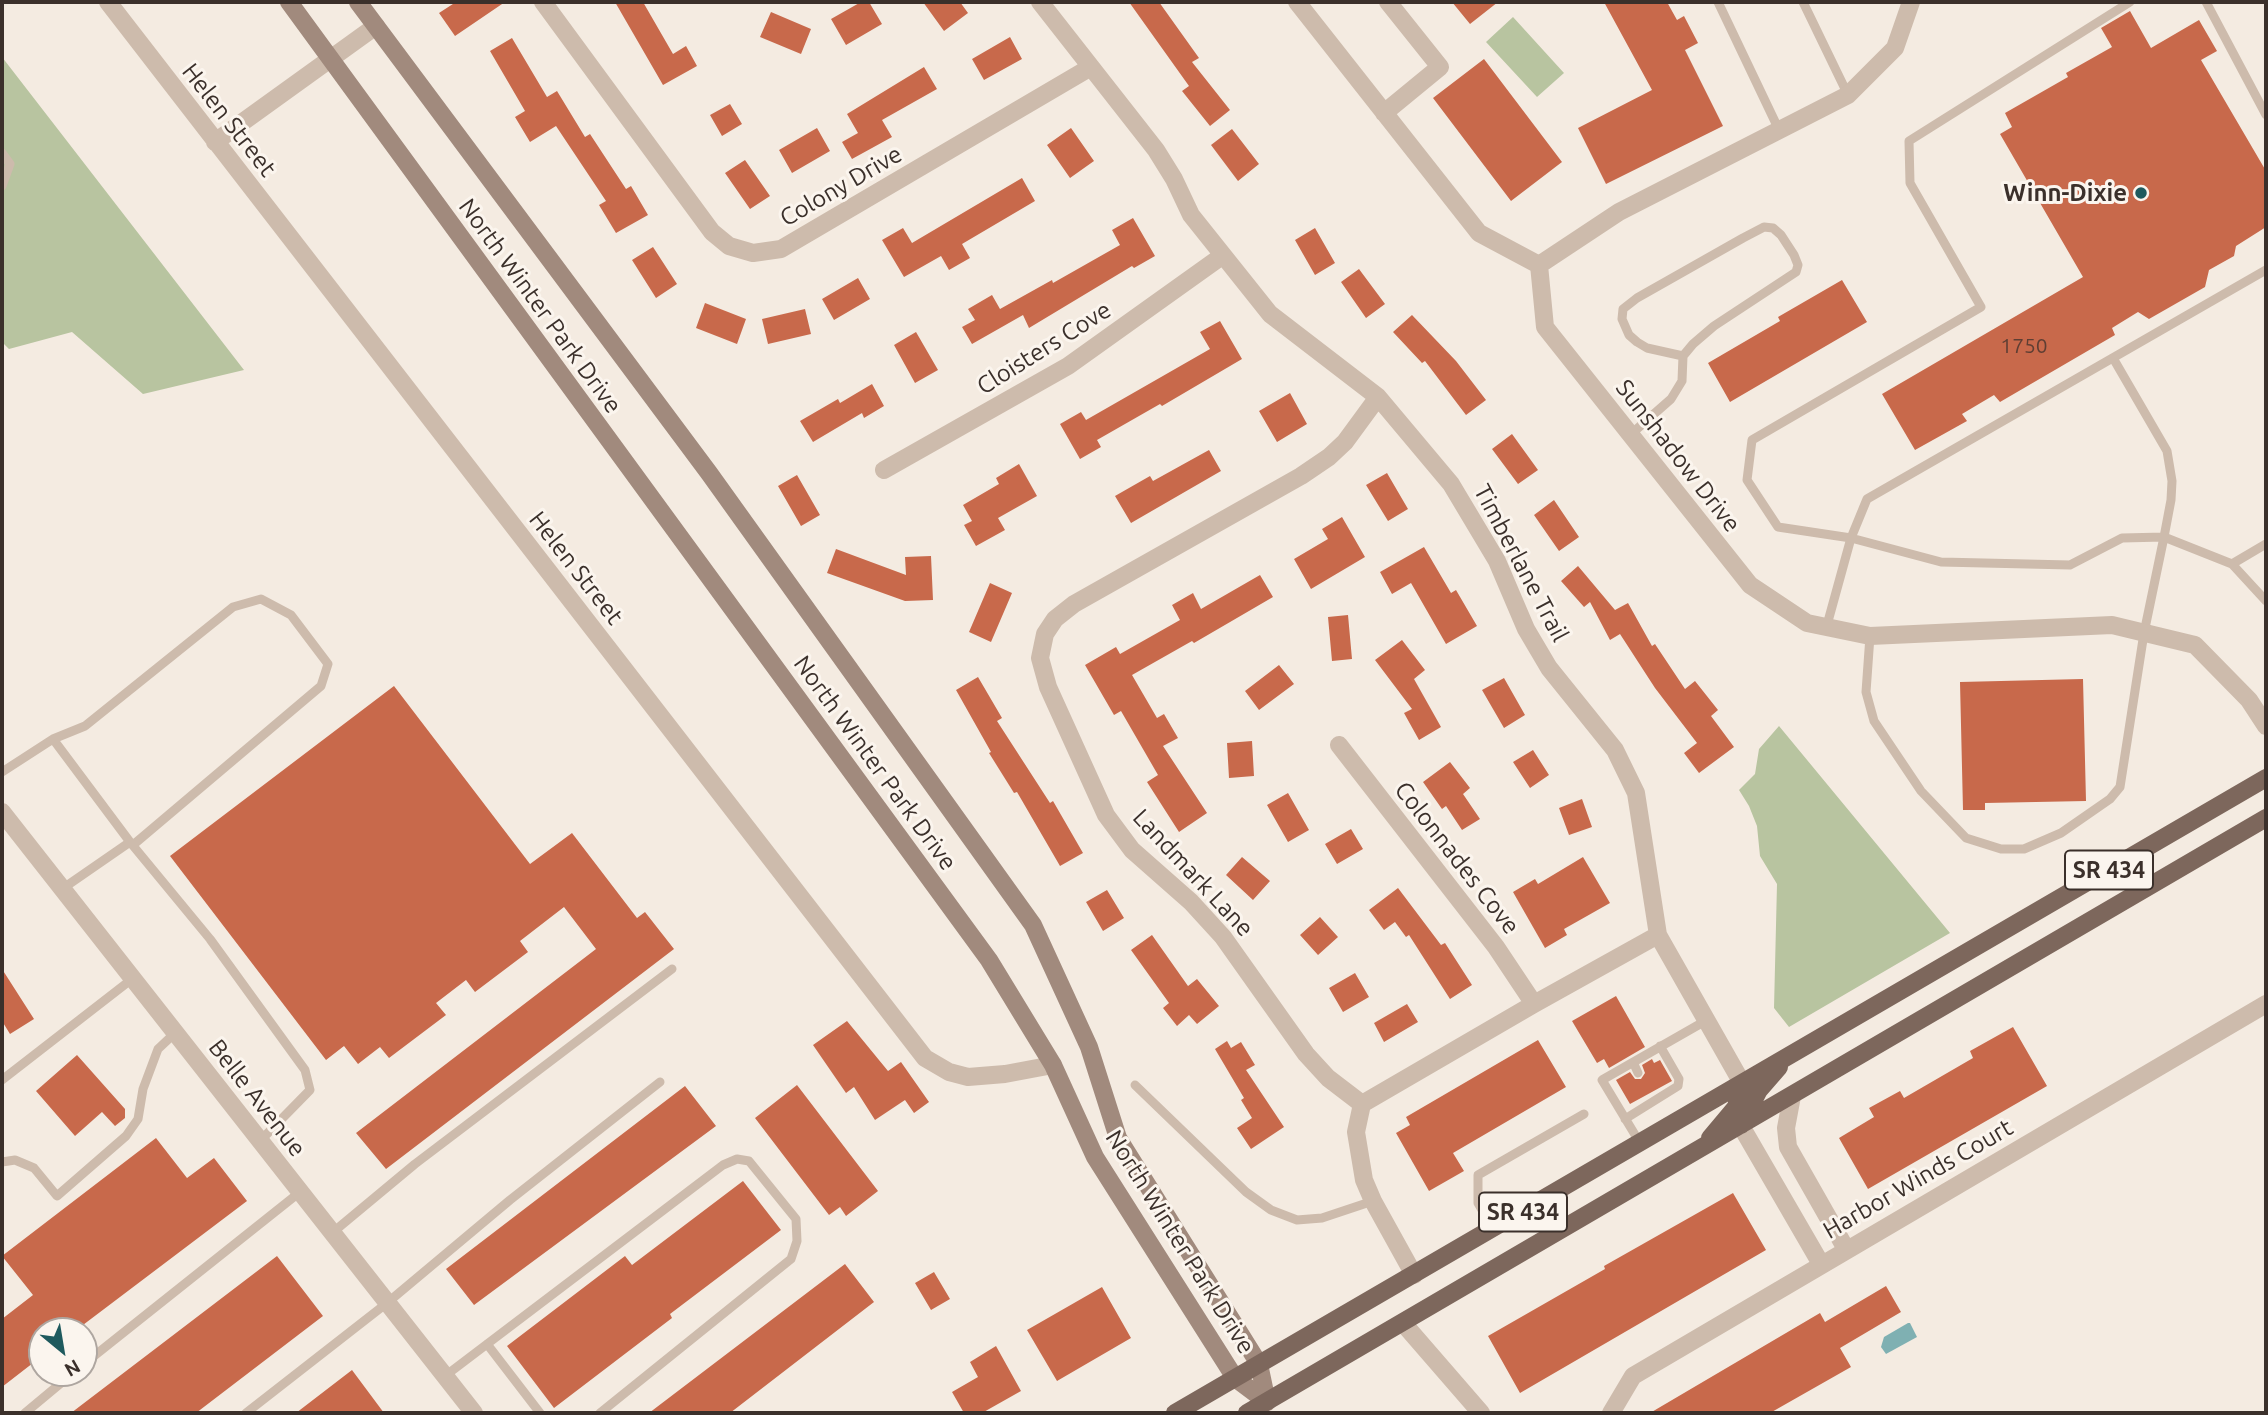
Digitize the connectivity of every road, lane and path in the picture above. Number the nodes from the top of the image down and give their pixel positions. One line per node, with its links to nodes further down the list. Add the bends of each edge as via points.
1 (108, 2): 20 (street, Helen Street)
2 (289, 2): 14 (street, North Winter Park Drive)
3 (358, 2): 13 (street, North Winter Park Drive)
4 (543, 2): 15 (street, Colony Drive, via 712,232 729,246 753,253 781,249)
5 (1040, 2): 15 (street, Timberlane Trail)
6 (1297, 2): 17 (street)
7 (1388, 2): 17 (street, via 1440,67)
8 (1718, 2): 19 (lane)
9 (1803, 2): 16 (lane)
10 (1911, 2): 16 (street, via 1895,48)
11 (2130, 2): 32 (lane, via 1909,141 1910,183 1981,307 1752,440 1747,480 1778,527)
12 (2206, 2): 18 (lane)
13 (376, 26): 14 (street); 86 (street, North Winter Park Drive, via 709,473 1033,925 1089,1046 1118,1138)
14 (329, 60): 20 (street); 58 (street, North Winter Park Drive, via 989,960)
15 (1091, 67): 23 (street, Timberlane Trail, via 1156,150 1191,215)
16 (1848, 95): 19 (street)
17 (1384, 113): 24 (street, via 1479,233)
18 (2266, 115)
19 (1779, 130): 24 (street, via 1619,212)
20 (215, 142): 58 (street, Helen Street, via 925,1058 968,1077)
21 (2, 153): 22 (lane, via 10,164)
22 (2, 186)
23 (1222, 256): 28 (street, Timberlane Trail, via 1270,314); 30 (street, Cloisters Cove, via 1068,366)
24 (1539, 265): 29 (street, Sunshadow Drive, via 1545,327)
25 (2266, 270): 27 (lane)
26 (1683, 356): 26 (lane, via 1714,326 1796,272 1794,256 1773,228 1764,227 1743,238 1623,309 1622,320 1637,342); 29 (lane, via 1682,382)
27 (2113, 358): 31 (lane, via 2167,451 2172,481); 32 (lane, via 1867,499)
28 (1378, 397): 48 (street, Timberlane Trail, via 1451,484 1497,561 1526,629 1549,668 1615,750 1636,793); 65 (street, Landmark Lane, via 1329,457 1074,604 1045,634 1040,658 1048,687 1106,815 1132,850 1223,937 1306,1054)
29 (1630, 435): 36 (street, Sunshadow Drive, via 1749,585 1807,623)
30 (884, 470)
31 (2164, 537): 32 (lane, via 2122,538 2070,565 1941,562); 34 (lane); 37 (lane)
32 (1851, 538): 36 (lane)
33 (2266, 544): 34 (lane)
34 (2232, 564): 35 (lane)
35 (2266, 601)
36 (1827, 625): 38 (street, Sunshadow Drive)
37 (2144, 633): 38 (street, Sunshadow Drive, via 2112,625); 38 (lane, via 2120,787 2061,833 2024,849 2001,849 1966,838 1921,791 1874,721 1866,692); 39 (street, Sunshadow Drive, via 2194,645 2249,700)
38 (1870, 636)
39 (2266, 726)
40 (53, 739): 42 (lane); 46 (lane); 46 (lane, via 85,726 233,607 261,599 271,604 291,615 321,654 328,664 321,687)
41 (1339, 745): 51 (street, Colonnades Cove, via 1496,947)
42 (2, 772)
43 (2266, 778): 56 (main road, SR 434)
44 (2, 813): 47 (street, Belle Avenue)
45 (2266, 818): 64 (main road, SR 434)
46 (132, 843): 47 (lane); 69 (lane, via 210,939 305,1070 310,1090)
47 (62, 889): 50 (street, Belle Avenue)
48 (1658, 935): 51 (street); 53 (street, Timberlane Trail)
49 (672, 969): 78 (lane, via 415,1164)
50 (132, 979): 54 (street, Belle Avenue); 60 (lane)
51 (1534, 1004): 65 (street)
52 (2266, 1004): 79 (street, Harbor Winds Court)
53 (1707, 1020): 55 (lane); 62 (street, Timberlane Trail)
54 (175, 1033): 69 (street, Belle Avenue); 72 (lane, via 158,1049 138,1119 126,1136 57,1196 34,1168 15,1160)
55 (1660, 1046): 57 (lane); 67 (lane, via 1679,1079 1678,1086 1651,1098)
56 (1786, 1058): 62 (main road, SR 434); 68 (main road, via 1759,1090)
57 (1633, 1062): 59 (lane); 67 (lane, via 1602,1080)
58 (1053, 1065): 88 (street, North Winter Park Drive, via 1095,1157)
59 (1638, 1073)
60 (2, 1080)
61 (660, 1082): 82 (lane)
62 (1742, 1083): 70 (main road, SR 434); 71 (main road, via 1736,1107)
63 (1135, 1085): 75 (lane, via 1246,1192 1271,1210 1297,1220 1322,1218)
64 (1792, 1096): 68 (main road, SR 434); 73 (street, via 1788,1147)
65 (1362, 1104): 75 (street, via 1356,1132 1364,1180)
66 (1584, 1114): 77 (lane, via 1478,1175 1478,1203)
67 (1625, 1119): 70 (lane)
68 (1741, 1126): 71 (main road, SR 434); 76 (street)
69 (260, 1141): 74 (street, Belle Avenue)
70 (1640, 1143): 77 (main road, SR 434)
71 (1698, 1151): 83 (main road, SR 434)
72 (2, 1162)
73 (1812, 1188): 76 (street); 79 (street)
74 (300, 1192): 78 (street, Belle Avenue); 85 (lane)
75 (1373, 1201): 81 (street)
76 (1786, 1203): 80 (street)
77 (1493, 1229): 81 (main road, SR 434)
78 (332, 1233): 82 (street, Belle Avenue)
79 (1846, 1249): 80 (street, Harbor Winds Court)
80 (1821, 1264): 99 (street, Harbor Winds Court, via 1633,1377)
81 (1414, 1275): 86 (main road, SR 434)
82 (387, 1303): 87 (street, Belle Avenue); 92 (lane)
83 (1403, 1322): 90 (main road, SR 434); 98 (street)
84 (487, 1345): 87 (lane); 94 (lane); 95 (lane, via 723,1165 749,1160 796,1219 797,1241 791,1259)
85 (98, 1353)
86 (1259, 1364): 88 (main road, SR 434); 90 (street, North Winter Park Drive)
87 (445, 1376): 93 (street, Belle Avenue)
88 (1235, 1378): 90 (street, North Winter Park Drive); 96 (main road, SR 434)
89 (56, 1387): 91 (lane)
90 (1267, 1402): 97 (main road, SR 434)
91 (25, 1413)
92 (246, 1413)
93 (474, 1413)
94 (540, 1413)
95 (600, 1413)
96 (1175, 1413)
97 (1247, 1413)
98 (1480, 1413)
99 (1611, 1413)

